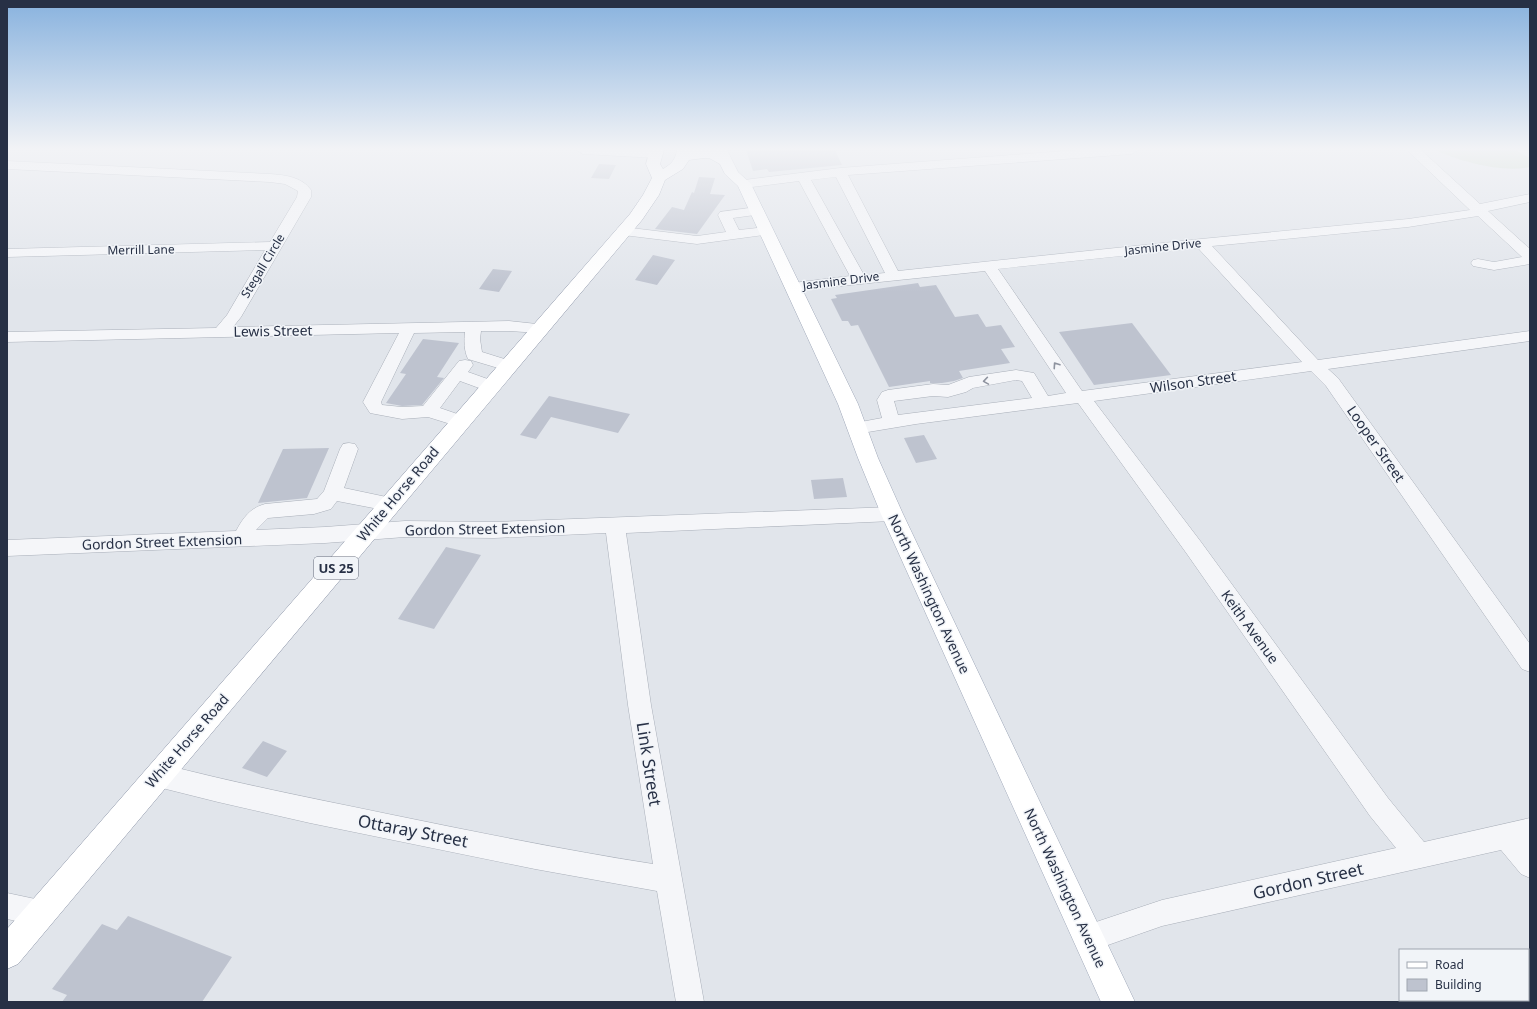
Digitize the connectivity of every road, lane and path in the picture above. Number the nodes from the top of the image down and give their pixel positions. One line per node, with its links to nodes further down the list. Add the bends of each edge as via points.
1 (304, 197): 14 (street, Stegall Circle)
2 (649, 197): 10 (main road, White Horse Road / US 25)
3 (751, 197): 8 (main road, North Washington Avenue)
4 (814, 197): 21 (street)
5 (853, 197): 20 (street)
6 (1465, 197): 9 (street)
7 (1530, 198): 9 (street, Jasmine Drive, via 1487,206)
8 (757, 210): 11 (main road, North Washington Avenue); 12 (street, via 725,215)
9 (1480, 211): 13 (street, Jasmine Drive, via 1408,223); 16 (street)
10 (623, 231): 12 (street, via 698,240); 25 (main road, White Horse Road / US 25)
11 (766, 231): 12 (street); 22 (main road, North Washington Avenue)
12 (734, 235)
13 (1200, 243): 19 (street, Jasmine Drive); 30 (street, Looper Street)
14 (275, 246): 15 (street, Merrill Lane); 26 (street, Stegall Circle)
15 (7, 253)
16 (1530, 257)
17 (1530, 260): 18 (street, via 1494,266)
18 (1478, 263)
19 (988, 265): 20 (street, Jasmine Drive); 34 (street, Keith Avenue, one-way to 19)
20 (893, 275): 21 (street, Jasmine Drive)
21 (859, 279): 22 (street, Jasmine Drive)
22 (793, 287): 39 (main road, North Washington Avenue, via 848,404)
23 (474, 327): 24 (street, Lewis Street); 25 (street, Lewis Street); 29 (street)
24 (409, 328): 26 (street, Lewis Street); 36 (street, via 372,402 376,409 388,413 416,414)
25 (540, 328): 31 (main road, White Horse Road / US 25)
26 (222, 332): 28 (street, Lewis Street)
27 (1530, 336): 30 (street, Wilson Street)
28 (7, 337)
29 (474, 355): 31 (street); 32 (street)
30 (1315, 365): 34 (street, Wilson Street); 48 (street, Looper Street, via 1348,403)
31 (508, 366): 33 (main road, White Horse Road / US 25)
32 (457, 374): 33 (street); 36 (street)
33 (490, 386): 37 (main road, White Horse Road / US 25)
34 (1079, 397): 35 (street, Wilson Street); 51 (street, Keith Avenue, via 1194,548 1379,807)
35 (1043, 402): 38 (street, Wilson Street); 38 (street, one-way to 38, via 1028,378 1016,376 969,383 948,391 933,390 888,396 885,405)
36 (429, 411): 37 (street)
37 (460, 421): 42 (main road, White Horse Road / US 25)
38 (892, 422): 39 (street, Wilson Street)
39 (856, 428): 43 (main road, North Washington Avenue)
40 (349, 449): 41 (street)
41 (332, 494): 42 (street); 46 (street, via 324,504 265,511 254,518)
42 (389, 504): 45 (main road, White Horse Road / US 25)
43 (892, 514): 44 (street, Gordon Street Extension); 56 (main road, North Washington Avenue)
44 (615, 526): 45 (street, Gordon Street Extension, via 494,530 405,529); 53 (street, Link Street, via 661,843)
45 (367, 532): 46 (street, Gordon Street Extension); 49 (main road, White Horse Road / US 25)
46 (241, 539): 47 (street, Gordon Street Extension)
47 (7, 548)
48 (1530, 662)
49 (158, 775): 53 (street, Ottaray Street, via 200,787 340,816 603,870); 55 (main road, White Horse Road / US 25)
50 (1518, 834): 51 (street, Gordon Street); 52 (street)
51 (1419, 856): 56 (street, Gordon Street, via 1162,914)
52 (1530, 865)
53 (669, 880): 58 (street, Link Street)
54 (7, 906): 55 (street)
55 (40, 912): 57 (main road, White Horse Road / US 25)
56 (1088, 938): 59 (main road, North Washington Avenue)
57 (7, 953)
58 (690, 1002)
59 (1118, 1002)

